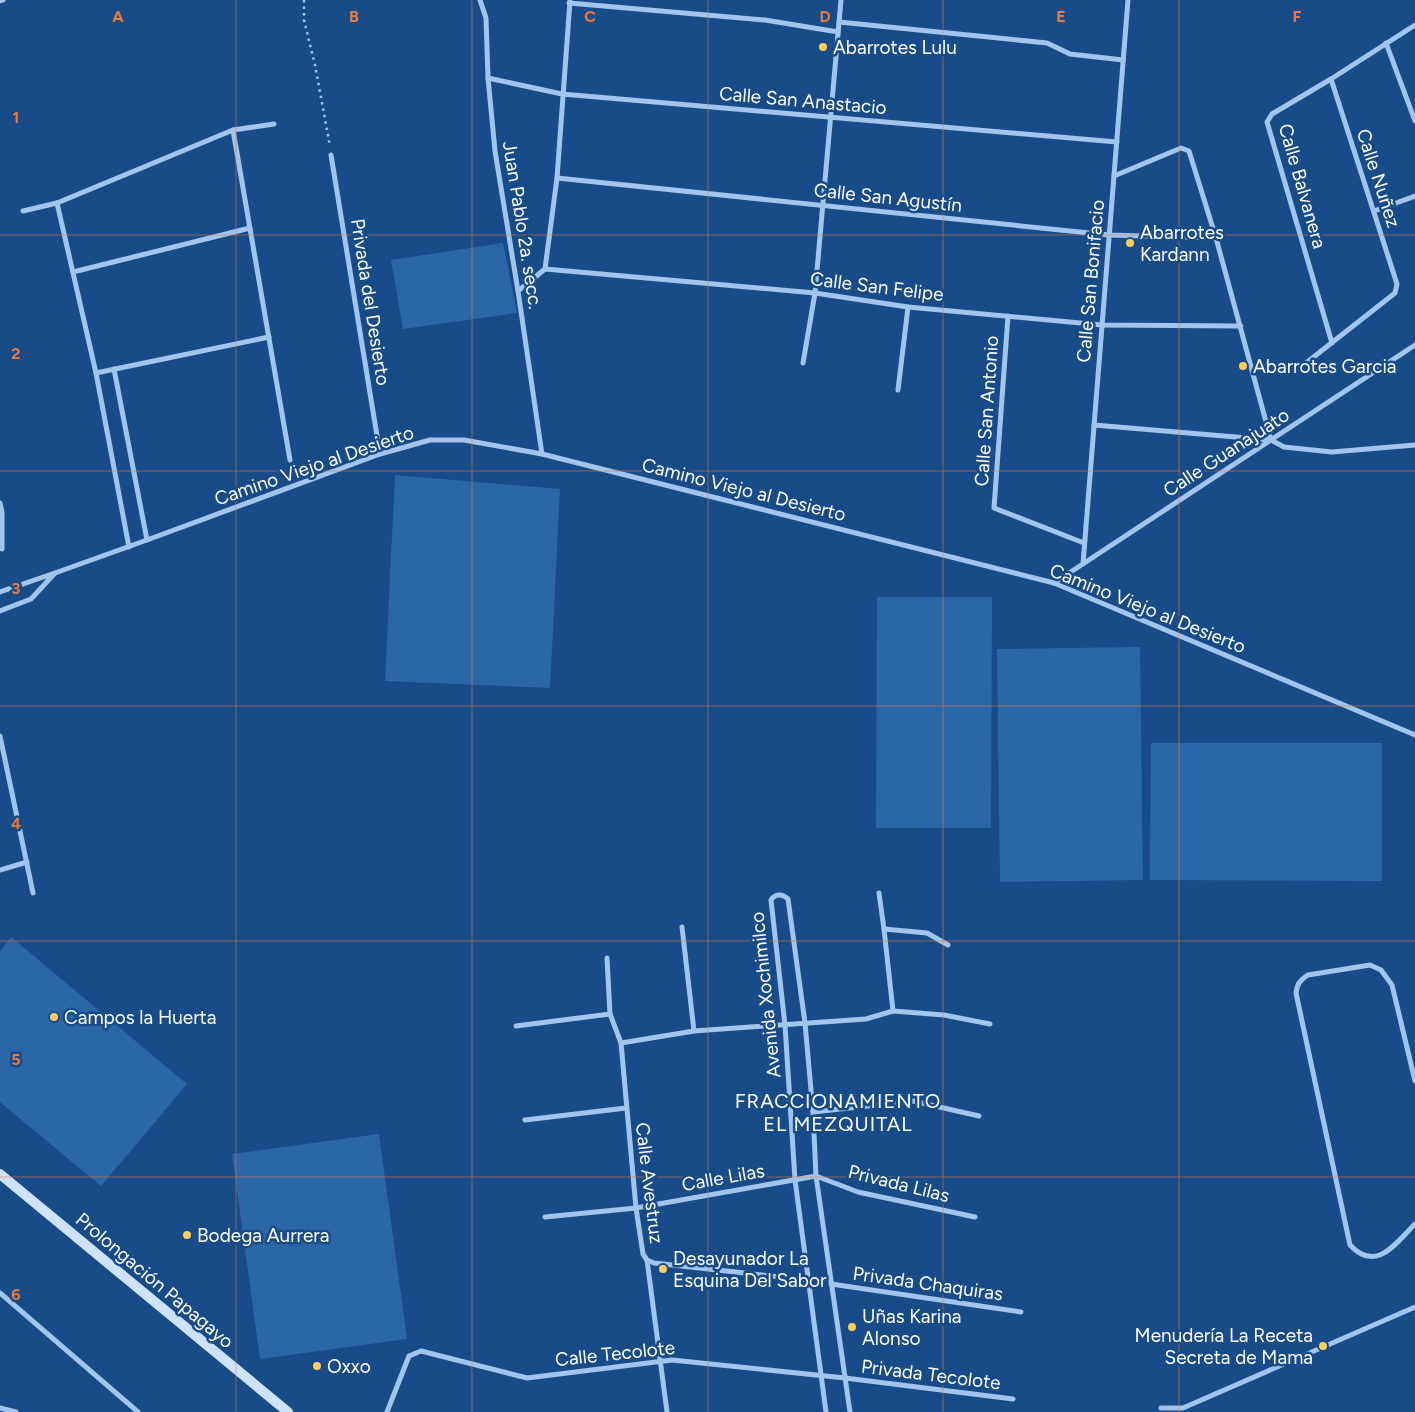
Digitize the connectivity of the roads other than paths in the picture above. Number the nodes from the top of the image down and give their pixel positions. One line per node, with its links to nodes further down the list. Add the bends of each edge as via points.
1 (480, 0): 10 (street, Juan Pablo 2a. secc., via 486,18)
2 (841, 0): 5 (street)
3 (1128, 0): 9 (street, Calle San Bonifacio)
4 (569, 2): 7 (street, via 765,20); 12 (street)
5 (839, 22): 7 (street); 9 (street, via 1047,43 1070,54)
6 (1415, 25): 8 (street, Calle Balvanera)
7 (838, 32): 13 (street)
8 (1386, 43): 11 (street, Calle Balvanera); 14 (street)
9 (1123, 60): 17 (street, Calle San Bonifacio)
10 (488, 78): 12 (street, Calle San Anastacio); 31 (street, Juan Pablo 2a. secc., via 495,151)
11 (1331, 80): 25 (street, Calle Nuñez); 38 (street, Calle Balvanera, via 1272,114 1267,122)
12 (562, 94): 13 (street, Calle San Anastacio); 20 (street)
13 (831, 117): 17 (street, Calle San Anastacio); 23 (street)
14 (1415, 121)
15 (274, 124): 16 (street)
16 (233, 130): 22 (street); 26 (street)
17 (1117, 142): 19 (street, Calle San Bonifacio)
18 (331, 155): 48 (street, Privada del Desierto)
19 (1114, 176): 27 (street, Calle San Bonifacio); 28 (street, via 1181,148 1188,151)
20 (557, 178): 23 (street, Calle San Agustín); 29 (street)
21 (1415, 196): 25 (street)
22 (57, 204): 24 (street); 30 (street)
23 (824, 205): 27 (street, Calle San Agustín); 32 (street)
24 (23, 211)
25 (1374, 211): 38 (street, Calle Nuñez, via 1397,284 1395,293)
26 (250, 228): 30 (street); 37 (street)
27 (1109, 235): 28 (street, Calle San Agustín); 35 (street, Calle San Bonifacio)
28 (1216, 238): 36 (street)
29 (544, 269): 31 (street); 32 (street, Calle San Felipe)
30 (73, 272): 43 (street)
31 (518, 290): 49 (street, Juan Pablo 2a. secc.)
32 (815, 293): 33 (street, Calle San Felipe); 41 (street)
33 (908, 307): 34 (street, Calle San Felipe); 44 (street)
34 (1008, 316): 35 (street, Calle San Felipe); 53 (street, Calle San Antonio, via 994,508)
35 (1102, 325): 36 (street, Calle San Felipe); 45 (street, Calle San Bonifacio)
36 (1241, 326): 46 (street)
37 (269, 337): 42 (street); 50 (street)
38 (1332, 343): 40 (street, Calle Nuñez)
39 (1415, 345): 46 (street, Calle Guanajuato)
40 (1306, 362)
41 (803, 363)
42 (114, 369): 43 (street); 52 (street)
43 (96, 372): 54 (street)
44 (898, 390)
45 (1094, 425): 46 (street); 53 (street, Calle San Bonifacio)
46 (1271, 440): 47 (street, via 1284,447 1332,452); 56 (street, Calle Guanajuato)
47 (1415, 445)
48 (380, 454): 49 (street, Camino Viejo al Desierto, via 430,440 464,440); 52 (street, Camino Viejo al Desierto)
49 (542, 454): 58 (street, Camino Viejo al Desierto)
50 (290, 460)
51 (0, 503): 55 (street)
52 (147, 540): 54 (street, Camino Viejo al Desierto)
53 (1084, 543): 56 (street, Calle San Bonifacio)
54 (129, 547): 57 (street, Camino Viejo al Desierto)
55 (2, 550)
56 (1083, 564): 58 (street, Calle Guanajuato)
57 (55, 573): 59 (street, Camino Viejo al Desierto); 60 (street, Camino Viejo al Desierto, via 31,599)
58 (1054, 583): 61 (street, Camino Viejo al Desierto)
59 (0, 592)
60 (0, 611)
61 (1415, 735)
62 (0, 736): 63 (street)
63 (2, 755): 64 (street)
64 (27, 862): 65 (street); 66 (street)
65 (0, 870)
66 (33, 893)
67 (879, 893): 69 (street)
68 (682, 927): 78 (street)
69 (884, 929): 70 (street, via 927,933); 72 (street)
70 (948, 945)
71 (607, 958): 73 (street, Calle Avestruz)
72 (892, 1011): 74 (street, via 866,1020); 75 (street, via 944,1015)
73 (610, 1014): 77 (street); 79 (street, Calle Avestruz)
74 (805, 1023): 76 (street); 76 (street, Avenida Xochimilco, via 788,899 777,895 771,900); 82 (street, Avenida Xochimilco)
75 (990, 1024)
76 (785, 1025): 78 (street); 87 (street, Avenida Xochimilco)
77 (516, 1026)
78 (694, 1031): 79 (street)
79 (621, 1043): 81 (street, Calle Avestruz)
80 (1415, 1081): 91 (street, via 1392,985 1381,970 1370,965 1308,975 1300,980 1296,994 1350,1245 1365,1256 1384,1254)
81 (626, 1108): 84 (street); 88 (street, Calle Avestruz)
82 (814, 1112): 83 (street, via 913,1101); 86 (street, Avenida Xochimilco)
83 (979, 1116)
84 (525, 1120)
85 (0, 1174): 106 (street, Prolongación Papagayo)
86 (816, 1176): 87 (street, Calle Lilas); 90 (street, Privada Lilas, via 858,1192); 94 (street, Avenida Xochimilco)
87 (795, 1180): 88 (street, Calle Lilas); 93 (street, Avenida Xochimilco)
88 (636, 1208): 89 (street, Calle Lilas); 92 (street, Calle Avestruz, via 643,1254)
89 (545, 1217)
90 (975, 1217)
91 (1415, 1225)
92 (647, 1260): 93 (street); 98 (street, Calle Avestruz)
93 (808, 1280): 99 (street, Avenida Xochimilco)
94 (831, 1284): 97 (street, Privada Chaquiras); 100 (street, Avenida Xochimilco)
95 (0, 1293): 105 (street)
96 (1415, 1307): 103 (street, via 1183,1408)
97 (1021, 1312)
98 (659, 1361): 99 (street, Calle Tecolote, via 690,1361); 107 (street, Calle Tecolote, via 527,1378 421,1351 410,1356); 108 (street, Calle Avestruz)
99 (821, 1376): 100 (street, Calle Tecolote); 109 (street, Avenida Xochimilco)
100 (845, 1378): 101 (street, Privada Tecolote); 110 (street, Avenida Xochimilco)
101 (1013, 1399)
102 (0, 1408): 104 (street)
103 (1162, 1408)
104 (16, 1412)
105 (138, 1412)
106 (288, 1412)
107 (388, 1412)
108 (666, 1412)
109 (826, 1412)
110 (850, 1412)

